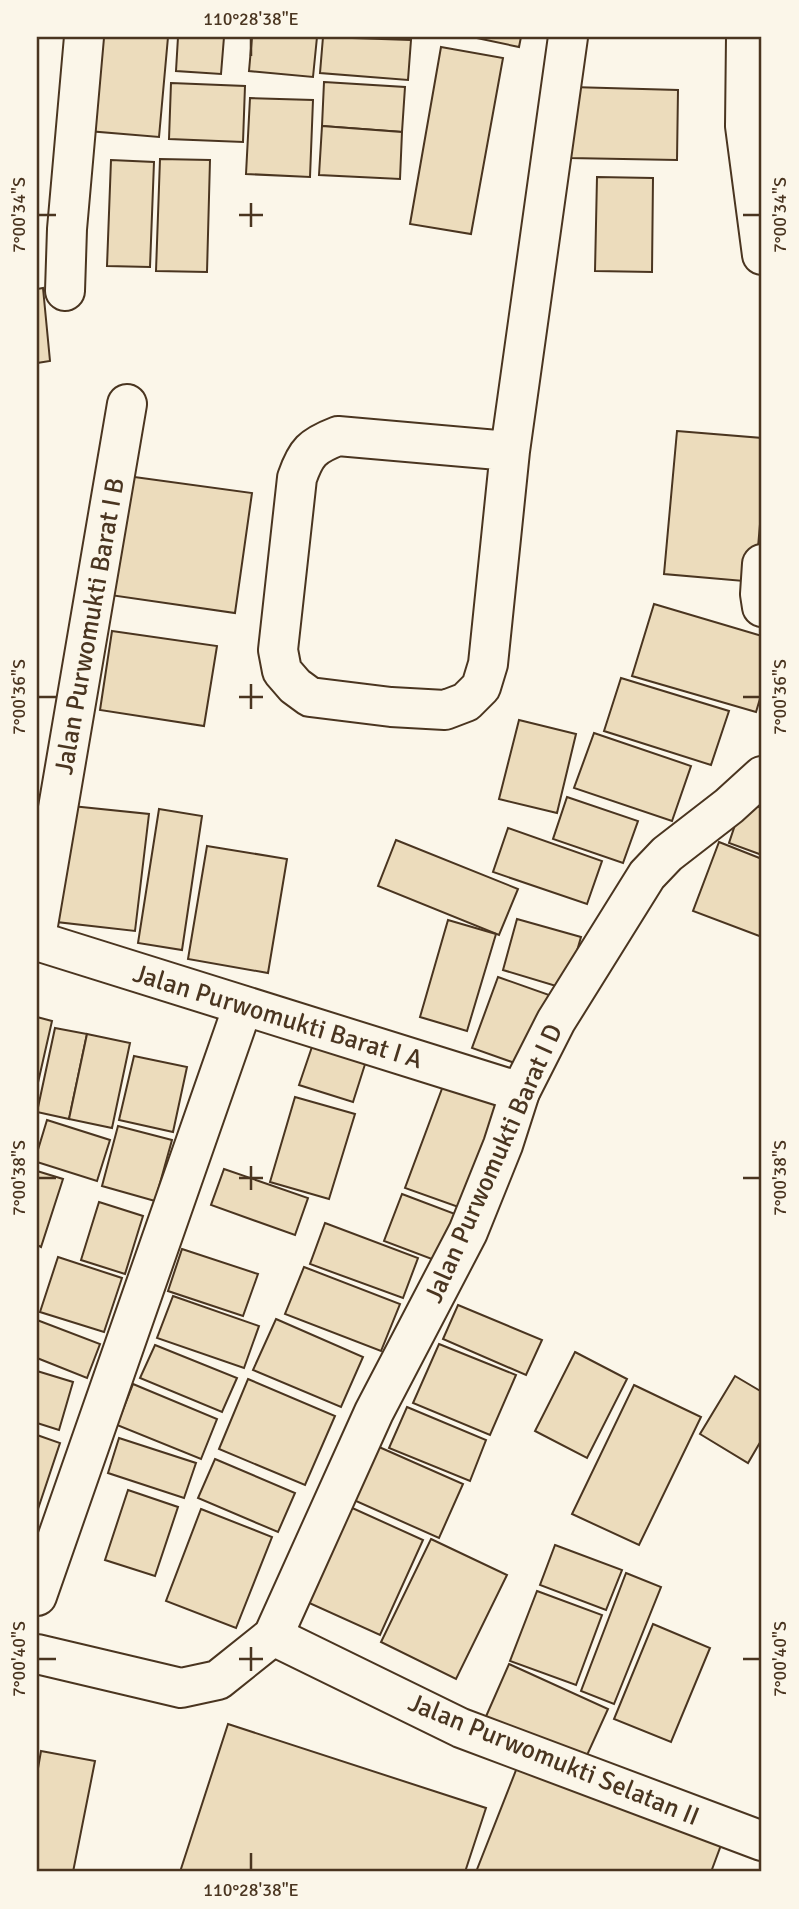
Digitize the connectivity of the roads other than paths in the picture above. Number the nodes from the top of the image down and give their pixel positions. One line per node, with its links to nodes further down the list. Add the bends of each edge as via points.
1 (84, 37): 5 (street)
2 (568, 37): 7 (street)
3 (746, 37): 4 (street, via 745,126)
4 (762, 255)
5 (65, 291)
6 (127, 404): 11 (street, Jalan Purwomukti Barat I B)
7 (510, 451): 7 (street, via 488,664 481,687 466,702 445,710 310,696 295,686 282,671 278,650 303,458 317,444 338,436)
8 (762, 564): 9 (street)
9 (762, 607)
10 (759, 783): 14 (street, Jalan Purwomukti Barat I D, via 667,854 647,875 556,1021)
11 (37, 931)
12 (37, 940): 13 (street, Jalan Purwomukti Barat I A)
13 (243, 1006): 14 (street, Jalan Purwomukti Barat I A); 15 (street)
14 (520, 1092): 16 (street, Jalan Purwomukti Barat I D, via 468,1232 374,1412)
15 (37, 1596)
16 (273, 1636): 17 (street, via 218,1680 181,1688); 18 (street, Jalan Purwomukti Selatan II, via 461,1728)
17 (37, 1654)
18 (762, 1839)

